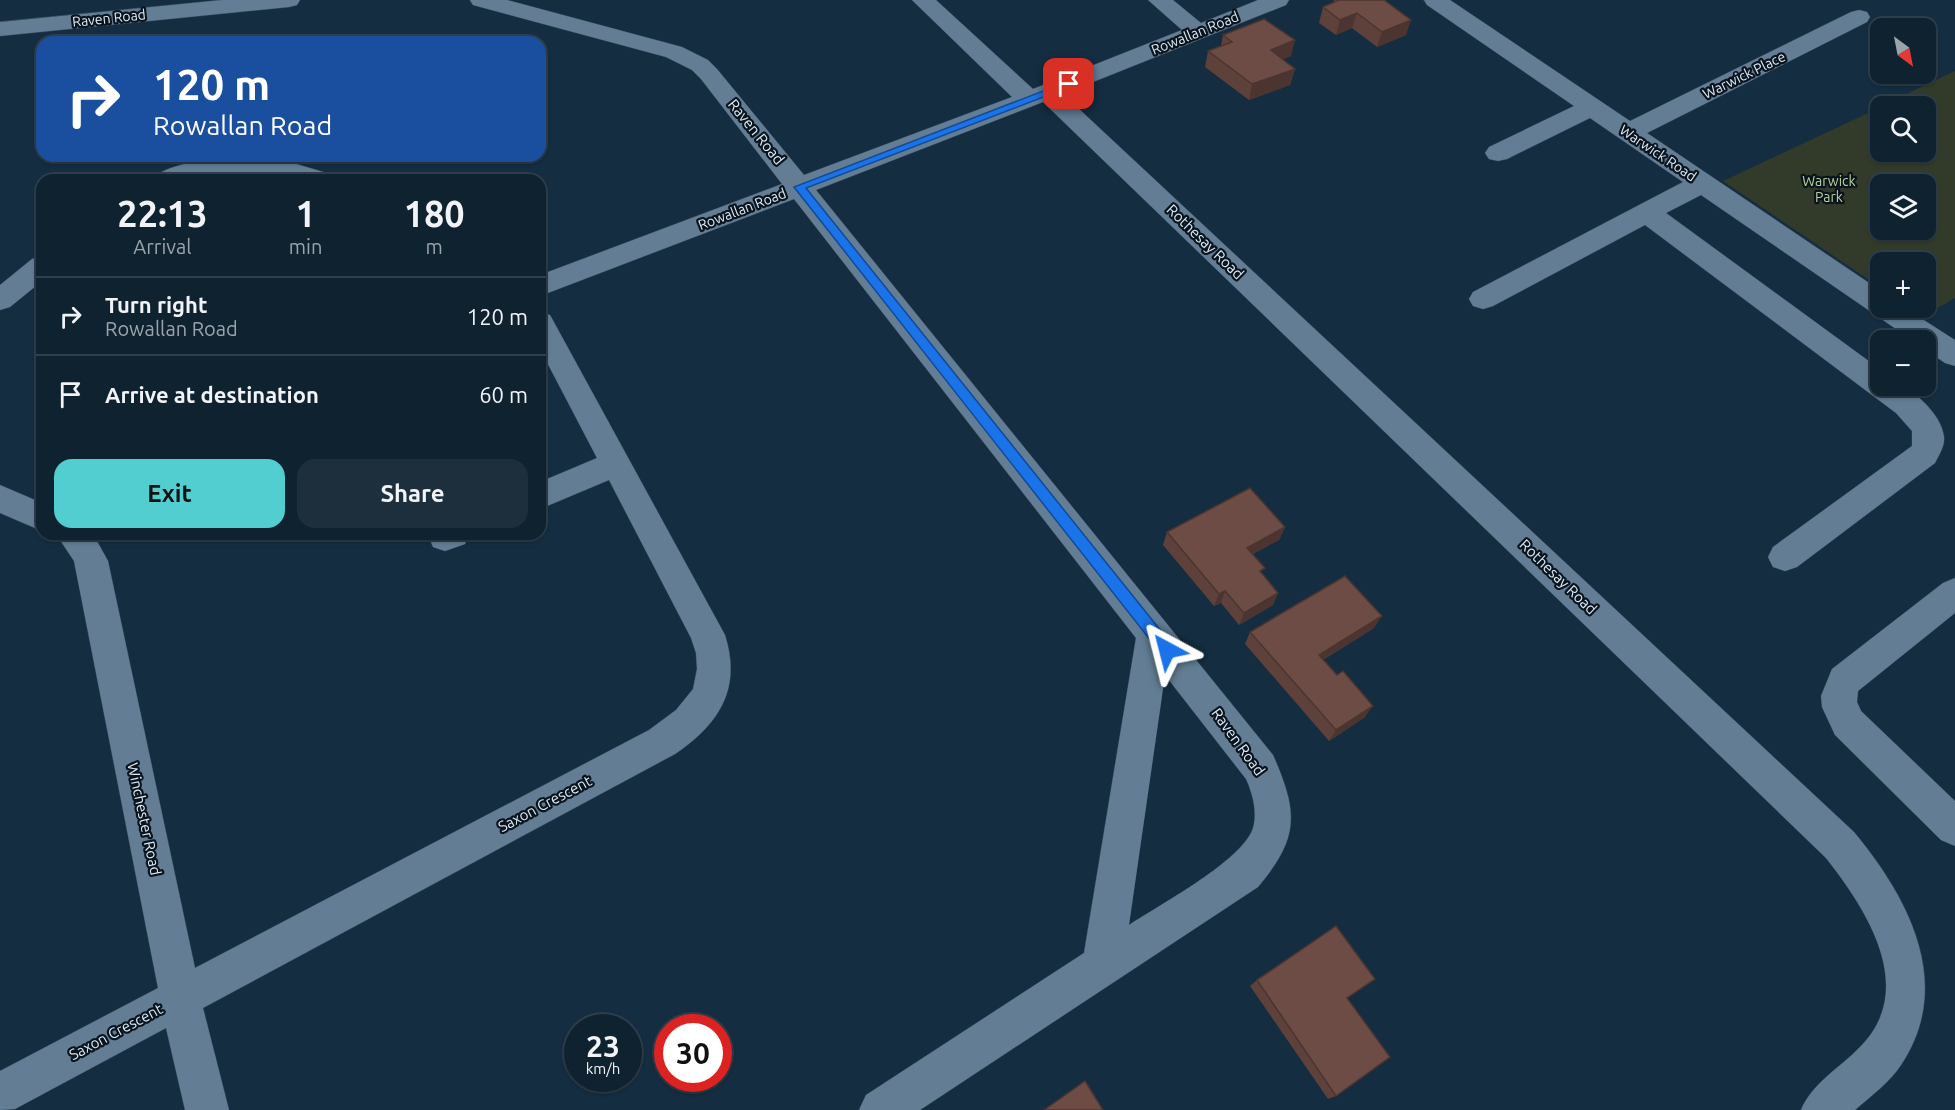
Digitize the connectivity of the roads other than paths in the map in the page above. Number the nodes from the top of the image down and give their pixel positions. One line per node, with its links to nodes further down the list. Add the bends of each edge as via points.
1 (289, 0): 8 (street, Raven Road)
2 (923, 0): 10 (street, Rothesay Road)
3 (1159, 0): 9 (street)
4 (1278, 0): 9 (street, Rowallan Road)
5 (1435, 0): 11 (street, Warwick Road)
6 (487, 1): 17 (street, Raven Road, via 688,58 709,74)
7 (1859, 17): 12 (street, Warwick Place)
8 (0, 29)
9 (1198, 32): 10 (street, Rowallan Road)
10 (1038, 95): 17 (street, Rowallan Road); 41 (street, Rothesay Road, via 1840,845 1862,870 1895,928 1903,958 1905,993 1900,1024 1886,1051)
11 (1592, 107): 12 (street, Warwick Road); 13 (street)
12 (1628, 132): 16 (street, Warwick Road)
13 (1498, 153)
14 (188, 174): 15 (street, via 243,165 277,166)
15 (302, 174)
16 (1702, 183): 18 (street); 21 (street, Warwick Road)
17 (799, 187): 20 (street, Rowallan Road); 34 (street, Raven Road)
18 (1646, 212): 22 (street); 32 (street, via 1900,400 1927,430 1929,442 1924,454)
19 (36, 271): 23 (street)
20 (546, 284)
21 (1870, 298)
22 (1483, 299)
23 (0, 300)
24 (1900, 318): 26 (street)
25 (546, 333): 27 (street, Saxon Crescent)
26 (1955, 355)
27 (616, 463): 28 (street); 37 (street, Saxon Crescent, via 715,653 716,672 700,712 662,742)
28 (546, 493)
29 (0, 498): 30 (street)
30 (36, 515)
31 (78, 540): 37 (street, Winchester Road, via 91,561)
32 (1785, 557)
33 (1955, 593): 35 (street, via 1845,680 1838,696 1848,723)
34 (1154, 634): 36 (street); 36 (street, Raven Road, via 1260,767 1274,800 1274,822 1256,860 1244,873)
35 (1955, 826)
36 (1103, 963): 40 (street, Raven Road)
37 (180, 997): 38 (street, Saxon Crescent); 39 (street, Winchester Road)
38 (0, 1094)
39 (207, 1110)
40 (880, 1110)
41 (1823, 1110)

